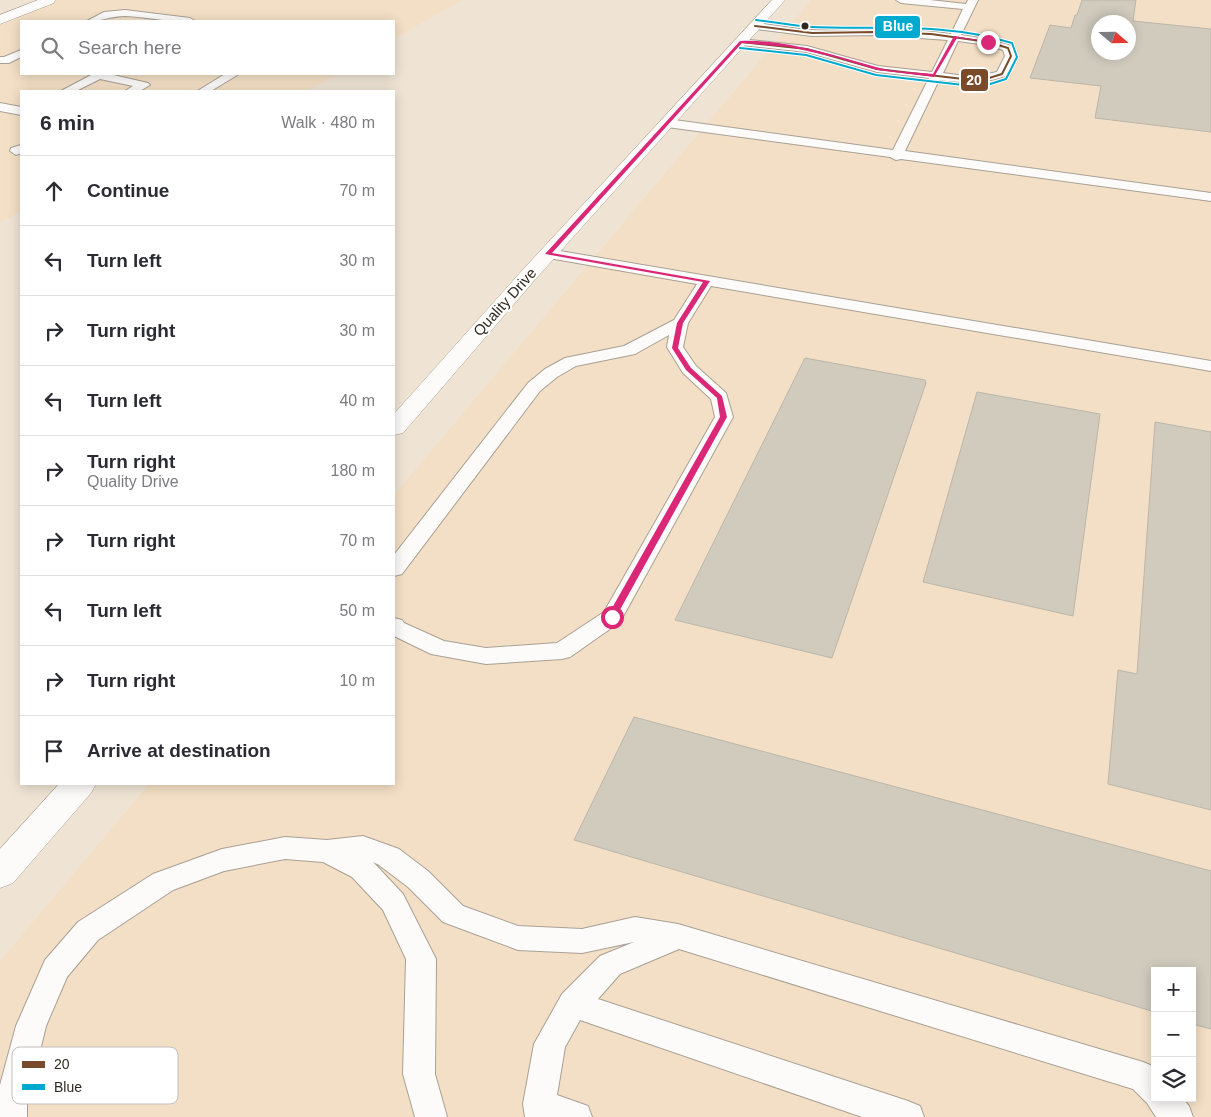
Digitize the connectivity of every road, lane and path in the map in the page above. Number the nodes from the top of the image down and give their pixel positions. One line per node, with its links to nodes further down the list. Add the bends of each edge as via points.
1 (49, 0): 5 (street)
2 (779, 0): 8 (street, Quality Drive)
3 (901, 0): 4 (lane)
4 (971, 4): 9 (lane)
5 (0, 20)
6 (94, 20): 7 (lane, via 108,14 125,13)
7 (182, 20)
8 (756, 26): 9 (lane, via 804,33 903,32); 10 (street, Quality Drive)
9 (956, 37): 17 (lane); 17 (lane, via 1008,48 1011,56 1005,71 986,80)
10 (741, 42): 17 (lane, via 799,48 877,69); 23 (street, Quality Drive)
11 (20, 53): 12 (lane)
12 (2, 61): 13 (lane)
13 (20, 63)
14 (95, 75): 18 (lane)
15 (101, 75): 19 (lane, via 144,85)
16 (232, 75): 20 (lane)
17 (934, 76): 24 (lane)
18 (68, 90)
19 (133, 90)
20 (205, 90)
21 (0, 108): 22 (lane)
22 (20, 111)
23 (666, 124): 24 (lane); 26 (street, Quality Drive)
24 (896, 156): 25 (lane)
25 (1211, 197)
26 (548, 254): 27 (lane); 30 (street, Quality Drive)
27 (707, 281): 28 (lane); 29 (lane)
28 (680, 323): 31 (lane, via 629,350 571,362 534,387); 32 (lane, via 675,348 689,369 720,397 724,417 612,617 562,651 486,656 439,648)
29 (1211, 366)
30 (395, 427)
31 (395, 567)
32 (395, 626)
33 (78, 785): 35 (street)
34 (326, 851): 36 (lane, via 363,847 390,857 418,878 453,914 518,938 582,940 635,929); 38 (lane, via 285,848 222,860 163,882 88,932 55,969 34,1018); 44 (lane, via 362,869 393,902 421,959 419,1074)
35 (0, 873)
36 (678, 936): 37 (lane, via 610,965); 39 (lane, via 1142,1077)
37 (573, 1004): 42 (lane, via 550,1044); 46 (lane)
38 (26, 1047)
39 (1151, 1087)
40 (12, 1100): 43 (lane)
41 (1164, 1102): 47 (lane)
42 (540, 1110): 45 (lane)
43 (11, 1117)
44 (431, 1117)
45 (576, 1117)
46 (908, 1117)
47 (1177, 1117)

